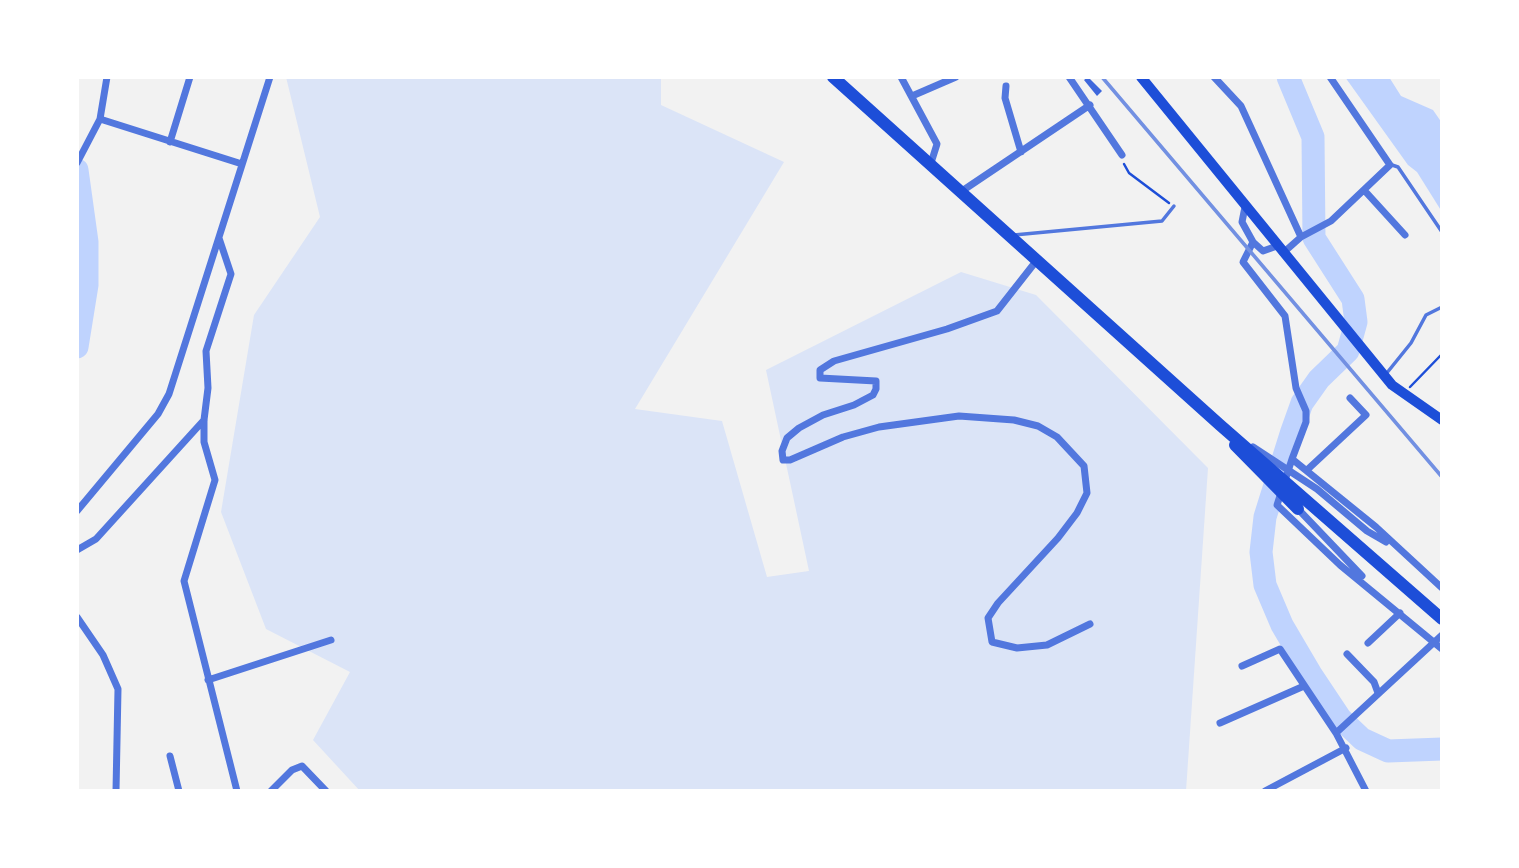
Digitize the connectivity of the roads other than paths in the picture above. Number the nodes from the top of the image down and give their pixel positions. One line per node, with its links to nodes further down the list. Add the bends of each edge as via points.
1 (107, 77): 14 (street)
2 (190, 77): 15 (street)
3 (270, 77): 20 (street)
4 (833, 77): 19 (highway)
5 (901, 77): 12 (street)
6 (956, 77): 12 (street)
7 (1069, 77): 13 (street)
8 (1141, 77): 25 (main road)
9 (1213, 77): 29 (street, via 1241,106)
10 (1330, 77): 21 (street)
11 (1006, 86): 16 (street, via 1005,98)
12 (912, 96): 19 (street, via 937,144)
13 (1090, 105): 16 (street); 17 (street)
14 (100, 119): 15 (street); 18 (street)
15 (170, 142): 20 (street)
16 (1021, 152): 23 (street)
17 (1122, 155)
18 (77, 163)
19 (931, 163): 23 (highway)
20 (242, 164): 30 (street)
21 (1390, 165): 22 (street); 26 (lane, via 1398,167)
22 (1364, 190): 27 (street); 29 (street, via 1320,228)
23 (962, 191): 28 (highway)
24 (1174, 206): 28 (lane, via 1162,221)
25 (1245, 207): 31 (street, via 1242,222); 32 (main road)
26 (1442, 232)
27 (1405, 235)
28 (1012, 236): 33 (highway)
29 (1303, 236): 32 (street)
30 (219, 238): 37 (street, via 231,274 206,351); 43 (street, via 176,373 158,414)
31 (1252, 242): 32 (street, via 1264,251); 40 (street, via 1243,262 1285,316 1298,393 1306,411)
32 (1280, 250): 35 (main road)
33 (1037, 260): 39 (highway); 51 (street, via 997,311 834,361 820,370 820,378 876,381 877,389 854,405 799,428 787,438 783,460 879,427 959,416 1038,426 1058,437 1084,466 1087,494 1058,538 988,618 992,642 1017,648 1047,645)
34 (1442, 307): 35 (lane, via 1426,316)
35 (1385, 375): 38 (main road, via 1403,395)
36 (1350, 398): 41 (street, via 1366,415)
37 (204, 420): 45 (street, via 96,539); 59 (street, via 215,480 184,581)
38 (1442, 420)
39 (1220, 425): 42 (highway, via 1242,455); 44 (street); 50 (highway)
40 (1292, 459): 41 (street); 47 (street, via 1277,505)
41 (1307, 470): 44 (street)
42 (1298, 509): 47 (street)
43 (77, 511)
44 (1392, 545): 46 (street)
45 (77, 550)
46 (1442, 588)
47 (1379, 595): 48 (street)
48 (1400, 613): 54 (street); 55 (street)
49 (77, 617): 66 (street, via 108,663 118,689)
50 (1442, 619)
51 (1090, 624)
52 (1442, 635): 54 (street)
53 (331, 640): 59 (street)
54 (1435, 642): 56 (street); 61 (street)
55 (1368, 643)
56 (1442, 649)
57 (1347, 654): 61 (street)
58 (1242, 666): 60 (street, via 1280,649)
59 (208, 680): 68 (street)
60 (1304, 686): 62 (street); 63 (street)
61 (1378, 692): 63 (street)
62 (1220, 723)
63 (1338, 731): 64 (street)
64 (1346, 748): 71 (street); 72 (street)
65 (170, 756): 67 (street)
66 (116, 791)
67 (179, 791)
68 (237, 791)
69 (271, 791): 70 (street, via 302,766)
70 (326, 791)
71 (1265, 791)
72 (1366, 791)

